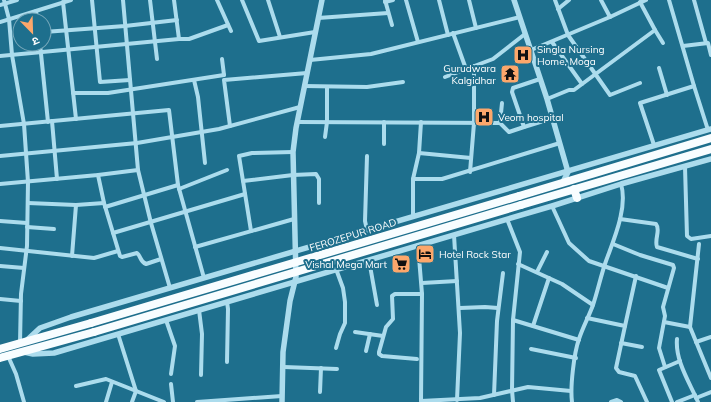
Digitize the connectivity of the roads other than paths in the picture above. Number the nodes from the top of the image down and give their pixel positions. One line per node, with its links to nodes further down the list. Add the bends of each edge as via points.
1 (17, 0): 25 (street)
2 (71, 0): 23 (street)
3 (92, 0): 39 (street)
4 (123, 0): 37 (street)
5 (150, 0): 35 (street)
6 (174, 0): 33 (street)
7 (217, 0): 36 (street)
8 (242, 0): 49 (street, via 259,41)
9 (268, 0): 49 (street)
10 (322, 0): 31 (street)
11 (393, 0): 22 (street)
12 (406, 0): 52 (street)
13 (439, 0): 46 (street)
14 (469, 0): 40 (street)
15 (514, 0): 29 (street)
16 (554, 0): 26 (street)
17 (569, 0): 26 (street)
18 (601, 0): 30 (street)
19 (646, 0): 24 (street)
20 (669, 0): 57 (street)
21 (694, 0): 55 (street)
22 (385, 1): 28 (street)
23 (63, 2): 27 (street); 41 (street)
24 (640, 2): 30 (street); 42 (street)
25 (3, 3): 32 (street)
26 (558, 9): 48 (street)
27 (36, 11): 32 (street)
28 (388, 13): 31 (street); 38 (street)
29 (520, 17): 40 (street); 47 (street)
30 (610, 17): 48 (street)
31 (318, 18): 45 (street)
32 (9, 19): 34 (street); 63 (street)
33 (177, 20): 35 (street); 50 (street)
34 (0, 22)
35 (152, 22): 37 (street); 51 (street)
36 (228, 25): 44 (street); 50 (street, via 189,40)
37 (125, 26): 39 (street); 56 (street)
38 (392, 26)
39 (95, 28): 41 (street); 58 (street)
40 (476, 28): 46 (street)
41 (66, 30): 43 (street); 59 (street)
42 (655, 30): 54 (street); 73 (street)
43 (52, 31)
44 (230, 32)
45 (315, 32): 49 (street); 68 (street)
46 (451, 34): 52 (street); 71 (street)
47 (525, 34): 60 (street); 69 (street, via 493,59)
48 (568, 35): 53 (street); 73 (street)
49 (280, 37)
50 (179, 39): 51 (street)
51 (154, 42): 56 (street); 66 (street)
52 (418, 42): 68 (street, via 371,54)
53 (552, 42): 60 (street); 82 (street)
54 (663, 43)
55 (708, 43): 57 (street); 64 (street)
56 (127, 45): 58 (street); 77 (street)
57 (683, 46): 84 (street)
58 (97, 48): 59 (street); 77 (street, via 100,82)
59 (69, 50): 61 (street); 87 (street)
60 (531, 50): 76 (street)
61 (52, 51)
62 (41, 52): 63 (street); 95 (street)
63 (12, 55): 65 (street); 102 (street)
64 (711, 55)
65 (0, 56)
66 (157, 59)
67 (222, 59): 74 (street)
68 (310, 60): 72 (street)
69 (474, 66): 71 (street); 100 (street)
70 (659, 68): 88 (street)
71 (466, 69): 75 (street)
72 (307, 73): 79 (street); 83 (street)
73 (596, 74): 81 (street, via 610,95); 82 (street)
74 (224, 75): 78 (street); 79 (street)
75 (445, 76)
76 (540, 79): 89 (street); 105 (street, via 512,89)
77 (130, 80): 86 (street)
78 (194, 80): 86 (street); 107 (street)
79 (224, 80): 104 (street)
80 (403, 82): 85 (street, via 367,87)
81 (640, 83)
82 (582, 84): 89 (street, via 574,90)
83 (304, 86): 85 (street); 91 (street)
84 (694, 86): 88 (street); 106 (street)
85 (327, 87): 97 (street)
86 (132, 91): 87 (street, via 108,94); 92 (street)
87 (73, 93): 94 (street)
88 (666, 95): 114 (street, via 640,103)
89 (547, 99): 93 (street)
90 (502, 103): 101 (street)
91 (300, 107): 96 (street); 104 (street)
92 (134, 113): 94 (street); 108 (street, via 169,110); 111 (street)
93 (552, 118): 105 (street); 112 (street)
94 (76, 119): 95 (street)
95 (50, 121): 102 (street); 116 (street)
96 (297, 122): 97 (street); 117 (street)
97 (327, 122): 98 (street); 109 (street)
98 (384, 122): 99 (street); 113 (street)
99 (421, 122): 100 (street); 118 (street)
100 (474, 122): 101 (street); 122 (street)
101 (500, 123): 105 (street, via 509,132)
102 (24, 124): 103 (street); 119 (street)
103 (0, 126)
104 (230, 126): 107 (street)
105 (524, 127)
106 (710, 129): 114 (street)
107 (201, 132): 108 (street); 124 (street)
108 (172, 137): 111 (street); 139 (street)
109 (325, 137)
110 (711, 138): 136 (highway, FEROZEPUR ROAD)
111 (137, 143): 116 (street); 126 (street)
112 (560, 143): 128 (street); 129 (street)
113 (384, 144)
114 (654, 145): 129 (street)
115 (711, 149): 140 (highway, FEROZEPUR ROAD)
116 (56, 151): 119 (street); 132 (street)
117 (293, 152): 131 (street); 134 (street, via 240,155)
118 (419, 153): 122 (street); 133 (street)
119 (26, 154): 120 (street); 135 (street)
120 (0, 156)
121 (367, 156): 158 (street)
122 (471, 158): 128 (street)
123 (711, 159): 125 (street)
124 (205, 163)
125 (685, 167): 138 (street); 162 (street, via 687,236 691,239)
126 (138, 170): 130 (street); 142 (street)
127 (227, 170): 139 (street)
128 (470, 172): 133 (street, via 442,179)
129 (568, 172): 136 (street); 150 (street)
130 (98, 175): 132 (street); 146 (street)
131 (293, 176): 134 (street); 145 (street, via 318,175); 151 (street)
132 (57, 179): 135 (street)
133 (413, 180): 150 (street)
134 (243, 181): 141 (street)
135 (28, 182): 137 (street); 144 (street)
136 (563, 182): 215 (highway, FEROZEPUR ROAD, bridge)
137 (0, 184)
138 (621, 184): 143 (street); 153 (street, via 623,191)
139 (179, 187): 142 (street); 149 (street)
140 (574, 189): 143 (highway); 222 (highway, FEROZEPUR ROAD, bridge)
141 (245, 194): 149 (street); 159 (street)
142 (144, 196): 146 (street); 155 (street)
143 (577, 198): 148 (street)
144 (28, 203): 147 (street); 156 (street)
145 (319, 203)
146 (104, 205): 147 (street); 160 (street)
147 (76, 206): 172 (street)
148 (552, 206): 152 (street); 178 (street, via 571,246 589,261)
149 (186, 212): 155 (street); 166 (street)
150 (413, 217): 158 (street)
151 (294, 219): 159 (street); 170 (street)
152 (507, 219): 161 (street); 176 (street, via 519,249)
153 (620, 219): 163 (street); 174 (street, via 656,224 657,247)
154 (0, 221): 156 (street)
155 (151, 223): 160 (street); 173 (street)
156 (27, 225): 157 (street); 168 (street)
157 (54, 229)
158 (367, 230): 170 (street)
159 (251, 231): 166 (street)
160 (113, 233): 169 (street)
161 (454, 235): 165 (street); 186 (street)
162 (711, 236)
163 (612, 244): 178 (street); 190 (street, via 673,265)
164 (699, 244): 174 (street)
165 (418, 245): 175 (street); 188 (street)
166 (195, 247): 184 (street)
167 (0, 248): 168 (street)
168 (26, 251): 172 (street); 179 (street)
169 (118, 251): 172 (street, via 94,258); 173 (street, via 122,257 137,253 144,263)
170 (295, 252): 184 (street); 187 (street)
171 (547, 252): 181 (street)
172 (72, 256)
173 (161, 259): 189 (street)
174 (698, 259): 206 (street)
175 (369, 260): 180 (street); 195 (street)
176 (518, 264): 181 (street); 202 (street)
177 (0, 266): 179 (street)
178 (604, 267): 183 (street); 196 (street)
179 (24, 268): 193 (street)
180 (336, 269): 187 (street); 218 (street, via 346,302 345,323)
181 (536, 272): 185 (street)
182 (503, 273): 198 (street)
183 (636, 276): 190 (street); 205 (street)
184 (204, 278): 189 (street)
185 (548, 278): 196 (street, via 562,284); 204 (street)
186 (457, 281): 188 (street); 197 (street)
187 (296, 282): 194 (street); 229 (street, via 290,301 283,352)
188 (422, 283): 191 (street)
189 (170, 288): 215 (street, via 48,324)
190 (668, 288): 203 (street, via 663,308)
191 (422, 294): 210 (street, via 394,295 393,319 387,324); 249 (street)
192 (0, 299): 193 (street)
193 (21, 301): 215 (street)
194 (227, 302): 199 (street); 228 (street)
195 (376, 305)
196 (593, 305): 200 (street)
197 (460, 308): 198 (street); 247 (street)
198 (498, 308): 244 (street)
199 (200, 310): 201 (street); 234 (street)
200 (588, 318): 205 (street); 213 (street)
201 (166, 320): 208 (street); 233 (street, via 175,346)
202 (514, 320): 204 (street); 239 (street)
203 (664, 322): 206 (street); 230 (street, via 659,348)
204 (533, 326): 213 (street)
205 (625, 326): 216 (street)
206 (690, 327): 214 (street)
207 (355, 332): 209 (street)
208 (118, 334): 222 (street, via 54,353); 240 (street)
209 (370, 334): 210 (street); 221 (street)
210 (383, 336): 226 (street, via 380,356)
211 (711, 336): 214 (street)
212 (677, 339): 227 (street, via 676,348)
213 (579, 340): 225 (street)
214 (696, 342): 235 (street)
215 (23, 343): 219 (highway, FEROZEPUR ROAD)
216 (621, 343): 217 (street); 260 (street, via 617,370 635,376)
217 (642, 347)
218 (336, 348)
219 (0, 349)
220 (531, 349): 225 (street)
221 (366, 351)
222 (24, 352): 223 (highway, FEROZEPUR ROAD)
223 (8, 356): 224 (highway, FEROZEPUR ROAD); 250 (street)
224 (0, 358)
225 (576, 358): 241 (street)
226 (417, 359)
227 (680, 361): 230 (street); 245 (street)
228 (227, 362)
229 (284, 367): 231 (street); 246 (street)
230 (665, 367): 261 (street, via 659,370)
231 (321, 368): 232 (street); 242 (street)
232 (337, 368)
233 (171, 374)
234 (201, 375)
235 (711, 378)
236 (112, 382): 238 (street, via 102,379); 240 (street); 251 (street)
237 (171, 384): 254 (street)
238 (76, 386)
239 (512, 390): 241 (street, via 531,386); 244 (street); 256 (street)
240 (136, 391): 252 (street); 253 (street)
241 (571, 391): 257 (street)
242 (320, 392)
243 (711, 392): 245 (street)
244 (494, 395): 248 (street)
245 (697, 398): 262 (street)
246 (282, 399): 255 (street)
247 (456, 400): 248 (street); 249 (street)
248 (480, 400)
249 (421, 401)
250 (24, 402)
251 (106, 402)
252 (132, 402)
253 (164, 402)
254 (173, 402)
255 (197, 402)
256 (514, 402)
257 (572, 402)
258 (611, 402): 259 (street)
259 (621, 402)
260 (647, 402)
261 (672, 402)
262 (677, 402)

